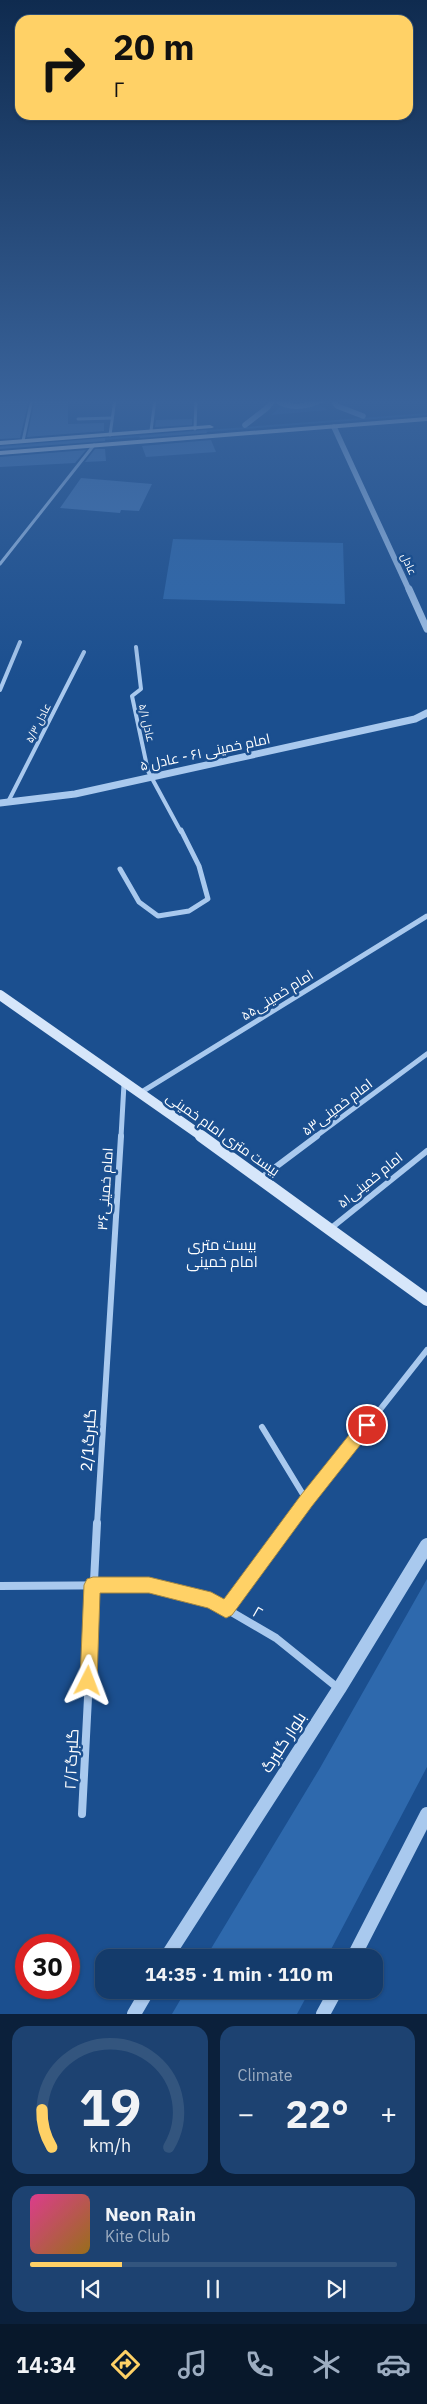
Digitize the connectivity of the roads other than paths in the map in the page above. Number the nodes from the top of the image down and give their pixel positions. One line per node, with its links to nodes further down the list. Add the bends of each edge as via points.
1 (56, 493): 3 (street)
2 (364, 493): 4 (street, عادل)
3 (0, 564)
4 (427, 629)
5 (20, 642): 8 (street)
6 (136, 646): 12 (street, عادل ۵/۱, via 141,689 132,696)
7 (84, 652): 13 (street, عادل ۵/۳)
8 (0, 690)
9 (427, 713): 10 (street, امام خمینی ۶۱ - عادل ۵)
10 (415, 719): 11 (street, امام خمینی ۶۱ - عادل ۵); 12 (street, امام خمینی ۶۱ - عادل ۵)
11 (427, 719)
12 (150, 777): 13 (street, امام خمینی ۶۱ - عادل ۵, via 75,794); 14 (street, via 192,847 206,881 208,899 188,911 158,916 139,902)
13 (4, 802)
14 (120, 869)
15 (427, 916): 19 (street, امام خمینی۵۵)
16 (0, 995): 18 (main road, بیست متری امام خمینی)
17 (427, 1054): 21 (street, امام خمینی۵۳)
18 (124, 1084): 19 (main road, بیست متری امام خمینی); 23 (street, امام خمینی۳۶)
19 (139, 1094): 21 (main road, بیست متری امام خمینی)
20 (427, 1151): 22 (street, امام خمینی۵۱)
21 (260, 1178): 22 (main road, بیست متری امام خمینی)
22 (330, 1230): 24 (main road, بیست متری امام خمینی)
23 (111, 1296): 29 (street, 2/1گلبرگ)
24 (427, 1300)
25 (427, 1350): 27 (street)
26 (262, 1427): 27 (street)
27 (306, 1500): 31 (street)
28 (427, 1545): 32 (street, بلوار گلبرگ)
29 (93, 1585): 30 (street, ۲); 31 (street, ۲, via 149,1585 211,1600); 33 (street, گلبرگ۲/۲)
30 (0, 1586)
31 (226, 1610): 32 (street, ۲, via 276,1638)
32 (339, 1689): 35 (street, بلوار گلبرگ)
33 (82, 1814)
34 (427, 1814): 36 (street)
35 (172, 1949)
36 (358, 1949)
37 (143, 1999): 39 (street)
38 (331, 1999): 40 (street)
39 (134, 2014)
40 (323, 2014)

